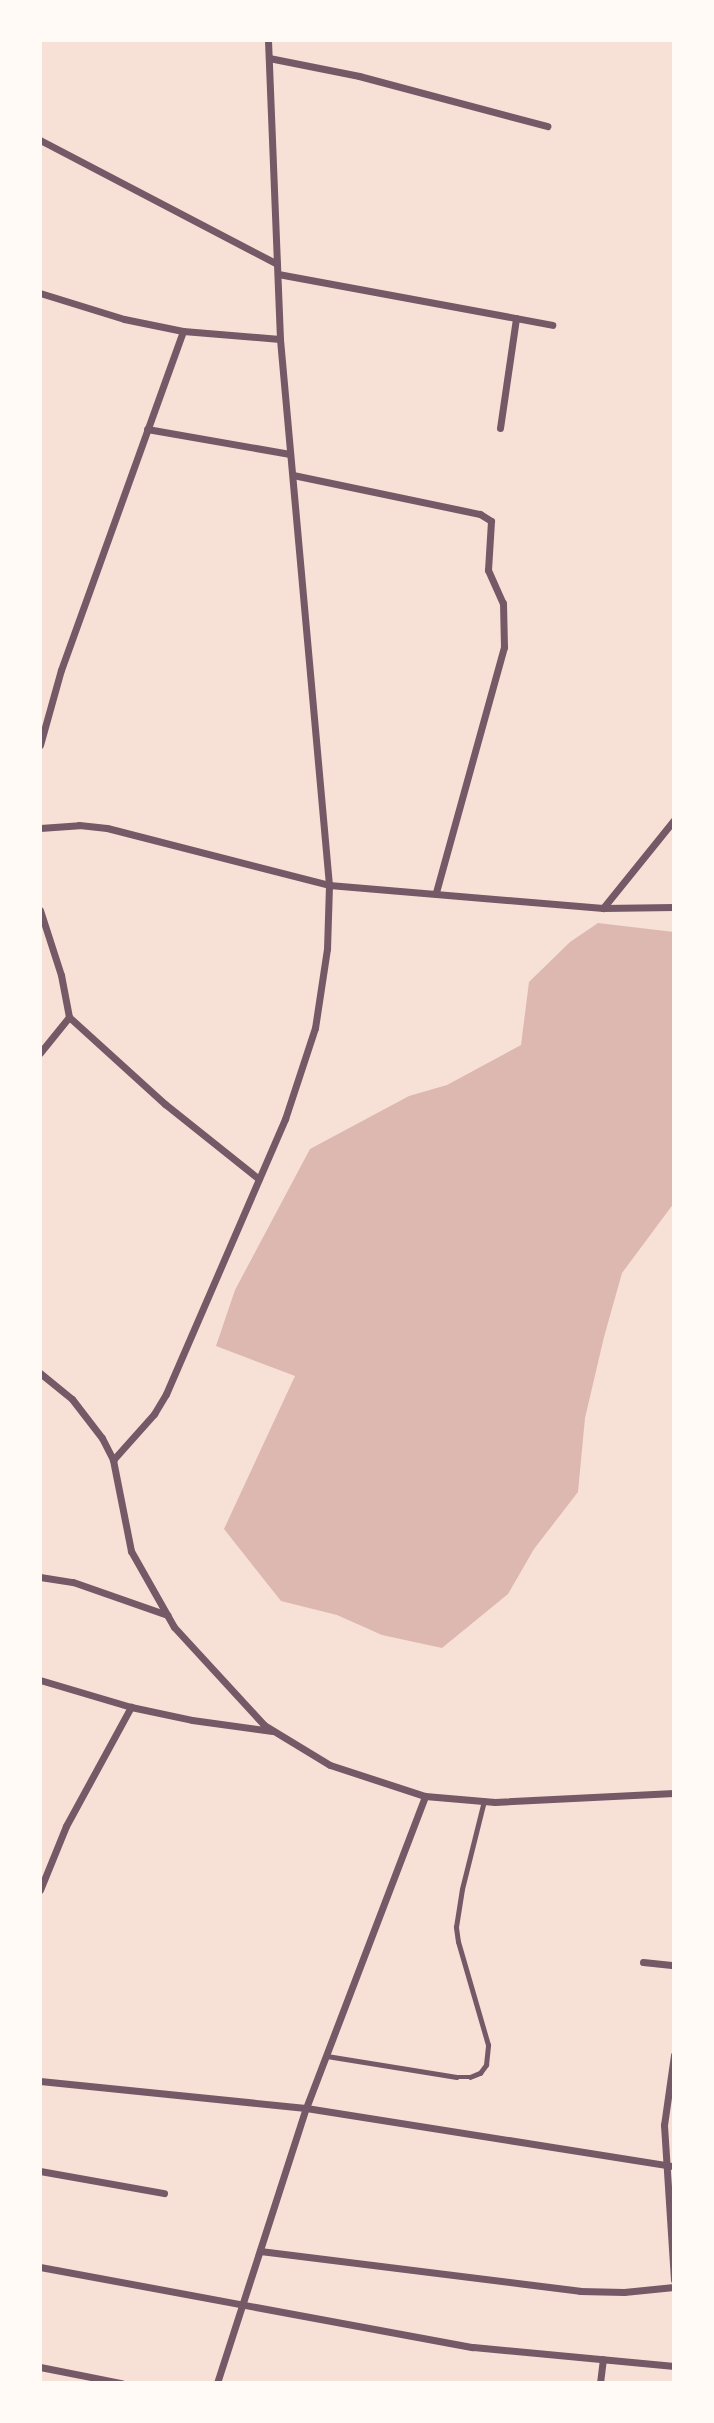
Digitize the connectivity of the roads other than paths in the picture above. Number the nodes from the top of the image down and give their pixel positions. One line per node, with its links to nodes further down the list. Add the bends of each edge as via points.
1 (268, 40): 2 (street)
2 (269, 58): 3 (street, via 359,76); 5 (street)
3 (548, 126)
4 (40, 140): 5 (street)
5 (277, 264): 6 (street)
6 (278, 274): 8 (street); 11 (street)
7 (40, 293): 10 (street, via 124,320)
8 (516, 318): 9 (street); 12 (street)
9 (552, 325)
10 (183, 331): 11 (street); 13 (street)
11 (280, 339): 14 (street)
12 (500, 428)
13 (147, 429): 14 (street); 16 (street)
14 (290, 454): 15 (street)
15 (292, 475): 20 (street); 21 (street, via 480,514 491,522 488,570 503,603 504,647)
16 (44, 720): 17 (street)
17 (40, 745)
18 (674, 820): 23 (street)
19 (40, 828): 20 (street, via 107,828)
20 (329, 884): 21 (street); 27 (street, via 327,949 315,1028 285,1119)
21 (436, 893): 23 (street)
22 (674, 907): 23 (street)
23 (603, 908)
24 (40, 910): 25 (street)
25 (69, 1017): 26 (street); 27 (street, via 155,1095)
26 (40, 1053)
27 (259, 1179): 29 (street, via 166,1394)
28 (40, 1373): 29 (street, via 90,1420)
29 (113, 1460): 31 (street, via 131,1551)
30 (40, 1577): 31 (street, via 73,1582)
31 (167, 1615): 34 (street)
32 (40, 1681): 33 (street)
33 (131, 1707): 34 (street); 38 (street, via 66,1826)
34 (276, 1732): 36 (street, via 330,1765)
35 (674, 1793): 37 (street)
36 (425, 1796): 37 (street); 42 (street)
37 (484, 1801): 42 (lane, via 456,1927 488,2045 486,2065 470,2077 456,2077)
38 (40, 1890)
39 (643, 1962): 40 (street)
40 (674, 1965)
41 (674, 2055): 45 (street, via 664,2125)
42 (326, 2056): 44 (street)
43 (40, 2081): 44 (street)
44 (306, 2108): 45 (street); 49 (street)
45 (664, 2165): 46 (street); 51 (street)
46 (674, 2166)
47 (40, 2171): 48 (street)
48 (164, 2193)
49 (260, 2251): 52 (street, via 580,2291); 53 (street)
50 (40, 2267): 53 (street)
51 (674, 2280)
52 (674, 2287)
53 (244, 2302): 54 (street, via 473,2347); 58 (street)
54 (603, 2359): 55 (street); 59 (street)
55 (674, 2365)
56 (40, 2367): 57 (street)
57 (121, 2383)
58 (217, 2383)
59 (600, 2383)

